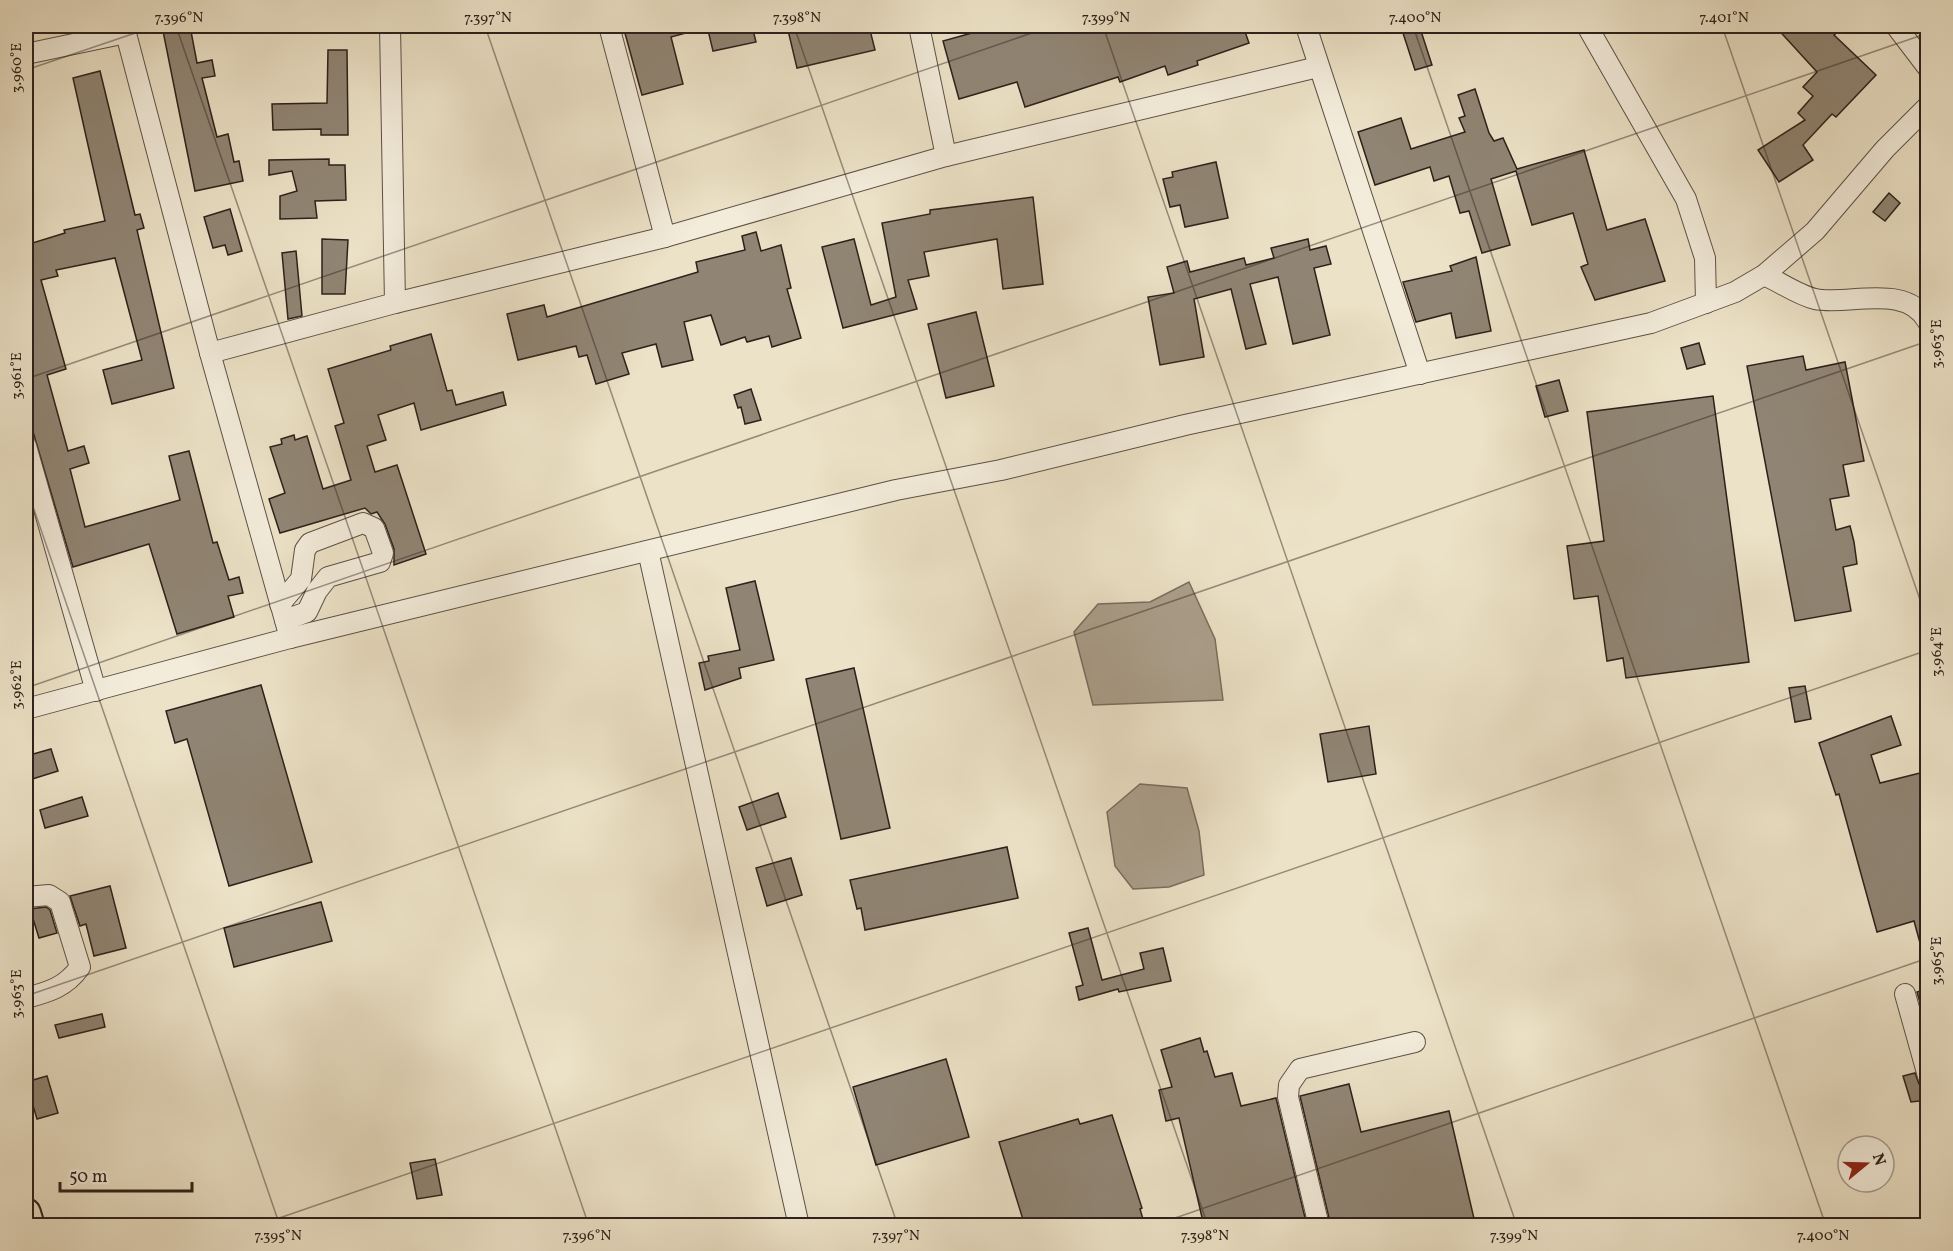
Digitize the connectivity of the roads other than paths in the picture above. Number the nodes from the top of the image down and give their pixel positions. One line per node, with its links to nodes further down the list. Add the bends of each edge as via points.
1 (390, 26): 15 (street)
2 (609, 26): 13 (street)
3 (918, 26): 12 (street)
4 (1306, 26): 9 (street)
5 (1587, 26): 16 (street, via 1686,199 1705,258)
6 (1896, 26): 10 (street)
7 (125, 29): 8 (street); 18 (street)
8 (26, 54)
9 (1318, 67): 12 (street); 19 (street)
10 (1928, 68)
11 (1928, 106): 14 (street, via 1885,149 1815,231)
12 (946, 156): 13 (street)
13 (665, 237): 15 (street)
14 (1764, 275): 16 (street); 17 (street, via 1815,299 1884,298 1907,303)
15 (395, 303): 18 (street)
16 (1706, 303): 19 (street, via 1651,323)
17 (1928, 322)
18 (210, 353): 24 (street)
19 (1420, 374): 21 (street, via 884,493)
20 (26, 446): 25 (street)
21 (648, 551): 24 (street); 34 (street)
22 (303, 567): 23 (street); 23 (street, via 305,550 312,541 363,524 374,528 383,552 380,562); 24 (street)
23 (325, 580): 24 (street, via 307,612)
24 (285, 620): 25 (street)
25 (96, 690): 26 (street)
26 (26, 709)
27 (26, 897): 29 (street, via 49,896 60,902 80,966 72,979 57,989)
28 (1905, 994): 31 (street)
29 (26, 999)
30 (1415, 1042): 35 (street, via 1300,1069 1293,1076 1288,1097)
31 (1928, 1076)
32 (26, 1213): 33 (highway)
33 (30, 1226)
34 (799, 1226)
35 (1319, 1226)

